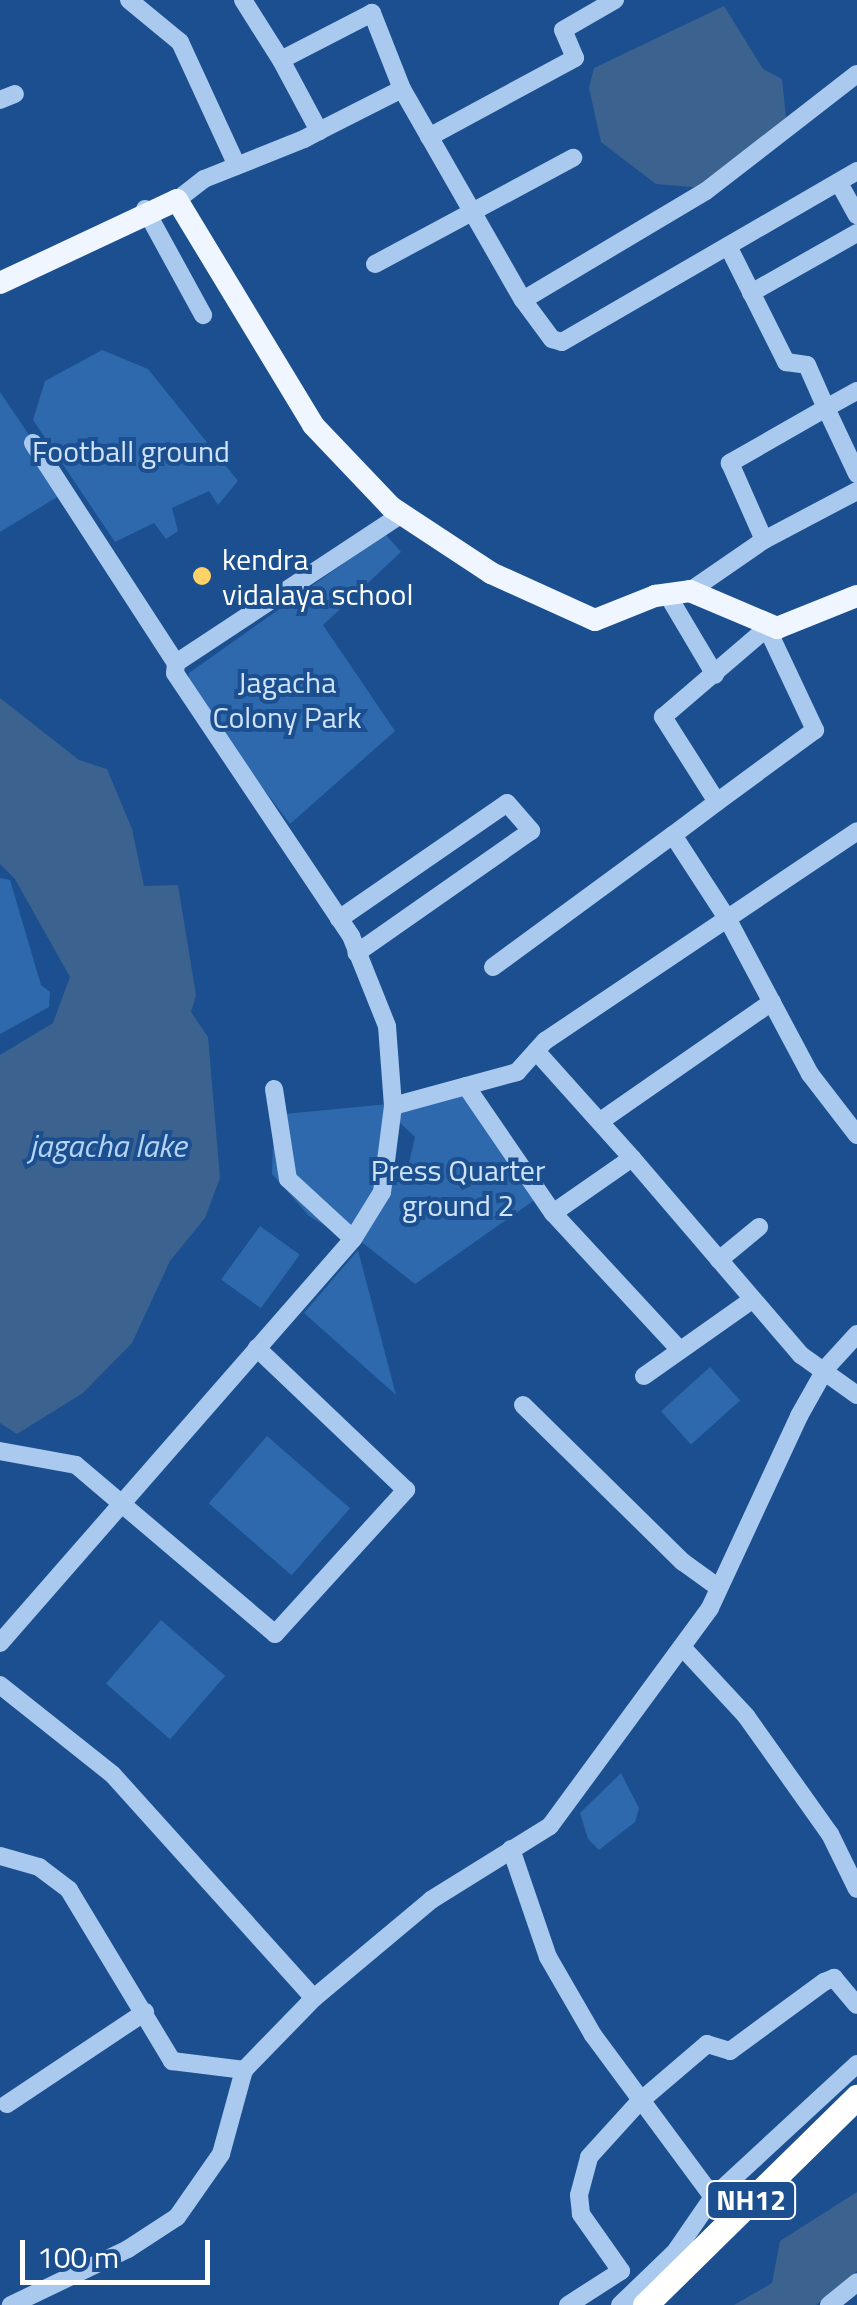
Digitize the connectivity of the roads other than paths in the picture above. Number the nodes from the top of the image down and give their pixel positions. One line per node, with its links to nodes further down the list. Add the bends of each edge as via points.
1 (129, 0): 11 (street, via 180,42)
2 (243, 0): 5 (street)
3 (615, 0): 9 (street, via 563,30 575,58)
4 (370, 7): 5 (street); 7 (street)
5 (281, 60): 8 (street)
6 (857, 74): 23 (street, via 706,191)
7 (402, 89): 8 (street); 9 (street)
8 (319, 132): 11 (street)
9 (429, 137): 16 (street)
10 (572, 158): 16 (street)
11 (237, 166): 14 (street)
12 (857, 170): 13 (street)
13 (840, 182): 17 (street); 19 (street)
14 (177, 200): 15 (main road); 30 (main road, via 313,425)
15 (146, 210): 21 (main road); 24 (street)
16 (474, 214): 20 (street); 23 (street)
17 (857, 215)
18 (857, 234): 22 (street)
19 (728, 246): 22 (street); 23 (street, via 562,342 552,339)
20 (375, 264)
21 (0, 283)
22 (751, 293): 26 (street, via 786,362 807,365)
23 (523, 300)
24 (203, 315)
25 (857, 391): 26 (street)
26 (826, 408): 28 (street); 31 (street, via 730,463)
27 (33, 443): 35 (street)
28 (857, 474)
29 (857, 491): 31 (street)
30 (402, 514): 32 (main road, via 491,574 594,620); 35 (street)
31 (764, 540): 32 (street)
32 (678, 592): 34 (main road); 36 (street)
33 (855, 600): 34 (main road)
34 (767, 628): 36 (street); 37 (street, via 816,730)
35 (176, 663): 41 (street, via 175,673)
36 (716, 675): 37 (street, via 663,716)
37 (717, 802): 39 (street)
38 (857, 831): 40 (street)
39 (673, 834): 40 (street); 43 (street)
40 (727, 918): 44 (street); 45 (street)
41 (339, 919): 42 (street); 42 (street, via 507,803 530,831)
42 (358, 953): 48 (street, via 387,1026)
43 (493, 967)
44 (772, 1002): 49 (street); 50 (street, via 810,1074)
45 (536, 1051): 46 (street, via 517,1072); 49 (street)
46 (466, 1086): 48 (street); 52 (street)
47 (274, 1089): 54 (street, via 288,1179)
48 (394, 1106): 54 (street, via 382,1192)
49 (602, 1120): 51 (street)
50 (857, 1134)
51 (632, 1158): 52 (street); 55 (street)
52 (553, 1213): 59 (street)
53 (759, 1227): 55 (street)
54 (353, 1239): 58 (street)
55 (719, 1260): 56 (street)
56 (753, 1299): 59 (street); 60 (street, via 801,1355)
57 (857, 1334): 60 (street)
58 (257, 1348): 65 (street); 65 (street, via 406,1490 275,1634)
59 (678, 1348): 61 (street)
60 (826, 1368): 62 (street); 66 (street)
61 (644, 1376)
62 (857, 1395)
63 (523, 1405): 66 (street, via 631,1514)
64 (0, 1451): 65 (street, via 76,1466)
65 (120, 1507): 67 (street)
66 (719, 1588): 68 (street)
67 (0, 1643)
68 (683, 1648): 70 (street, via 550,1826); 72 (street, via 746,1716 830,1834)
69 (0, 1685): 73 (street, via 113,1775)
70 (510, 1849): 73 (street, via 431,1900); 79 (street, via 548,1956)
71 (0, 1856): 75 (street, via 39,1866 70,1890)
72 (857, 1889)
73 (314, 1998): 77 (street)
74 (857, 2005): 79 (street, via 834,1978 824,1982 730,2051 707,2044)
75 (145, 2012): 77 (street, via 172,2060); 80 (street)
76 (857, 2064): 82 (street)
77 (244, 2070): 84 (street, via 221,2154 177,2217)
78 (857, 2097): 87 (highway, NH12)
79 (638, 2103): 82 (street); 85 (street, via 589,2157 580,2195 581,2214 620,2271)
80 (7, 2104)
81 (857, 2118): 88 (highway, NH12)
82 (713, 2197): 86 (street, via 676,2252)
83 (857, 2282): 89 (street)
84 (21, 2303)
85 (568, 2305)
86 (620, 2305)
87 (646, 2305)
88 (667, 2305)
89 (828, 2305)

